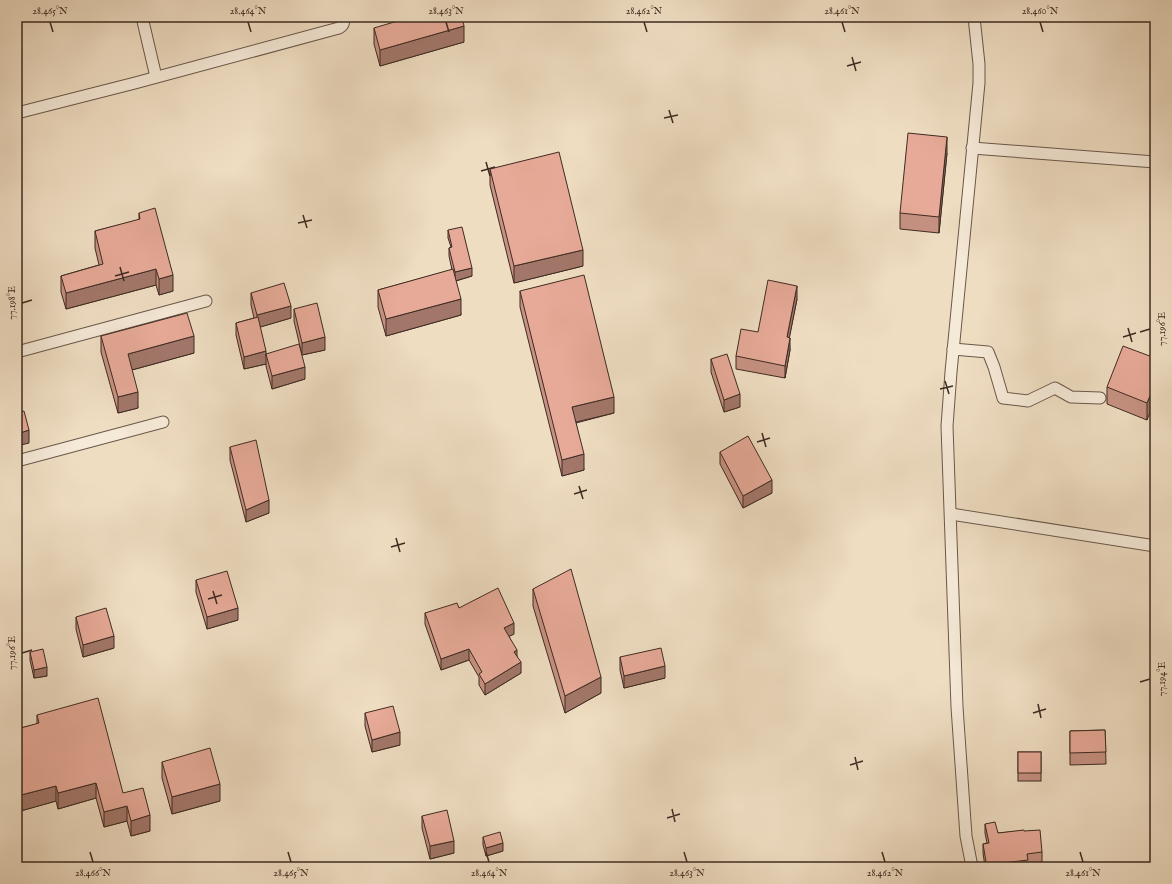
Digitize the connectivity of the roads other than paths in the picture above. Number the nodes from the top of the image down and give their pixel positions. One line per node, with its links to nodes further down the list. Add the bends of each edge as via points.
1 (142, 17): 4 (street)
2 (343, 17): 4 (street, via 343,26 339,28)
3 (974, 17): 6 (street, via 979,83)
4 (156, 77): 5 (street)
5 (17, 113)
6 (972, 148): 7 (street); 9 (street)
7 (1155, 162)
8 (206, 300): 10 (street)
9 (953, 349): 11 (street, via 988,352 1004,398 1028,401 1055,388 1071,397); 14 (street, via 947,426)
10 (17, 352)
11 (1100, 398)
12 (163, 422): 13 (street)
13 (17, 461)
14 (950, 514): 15 (street); 16 (street, via 961,766 966,836)
15 (1155, 546)
16 (972, 867)

